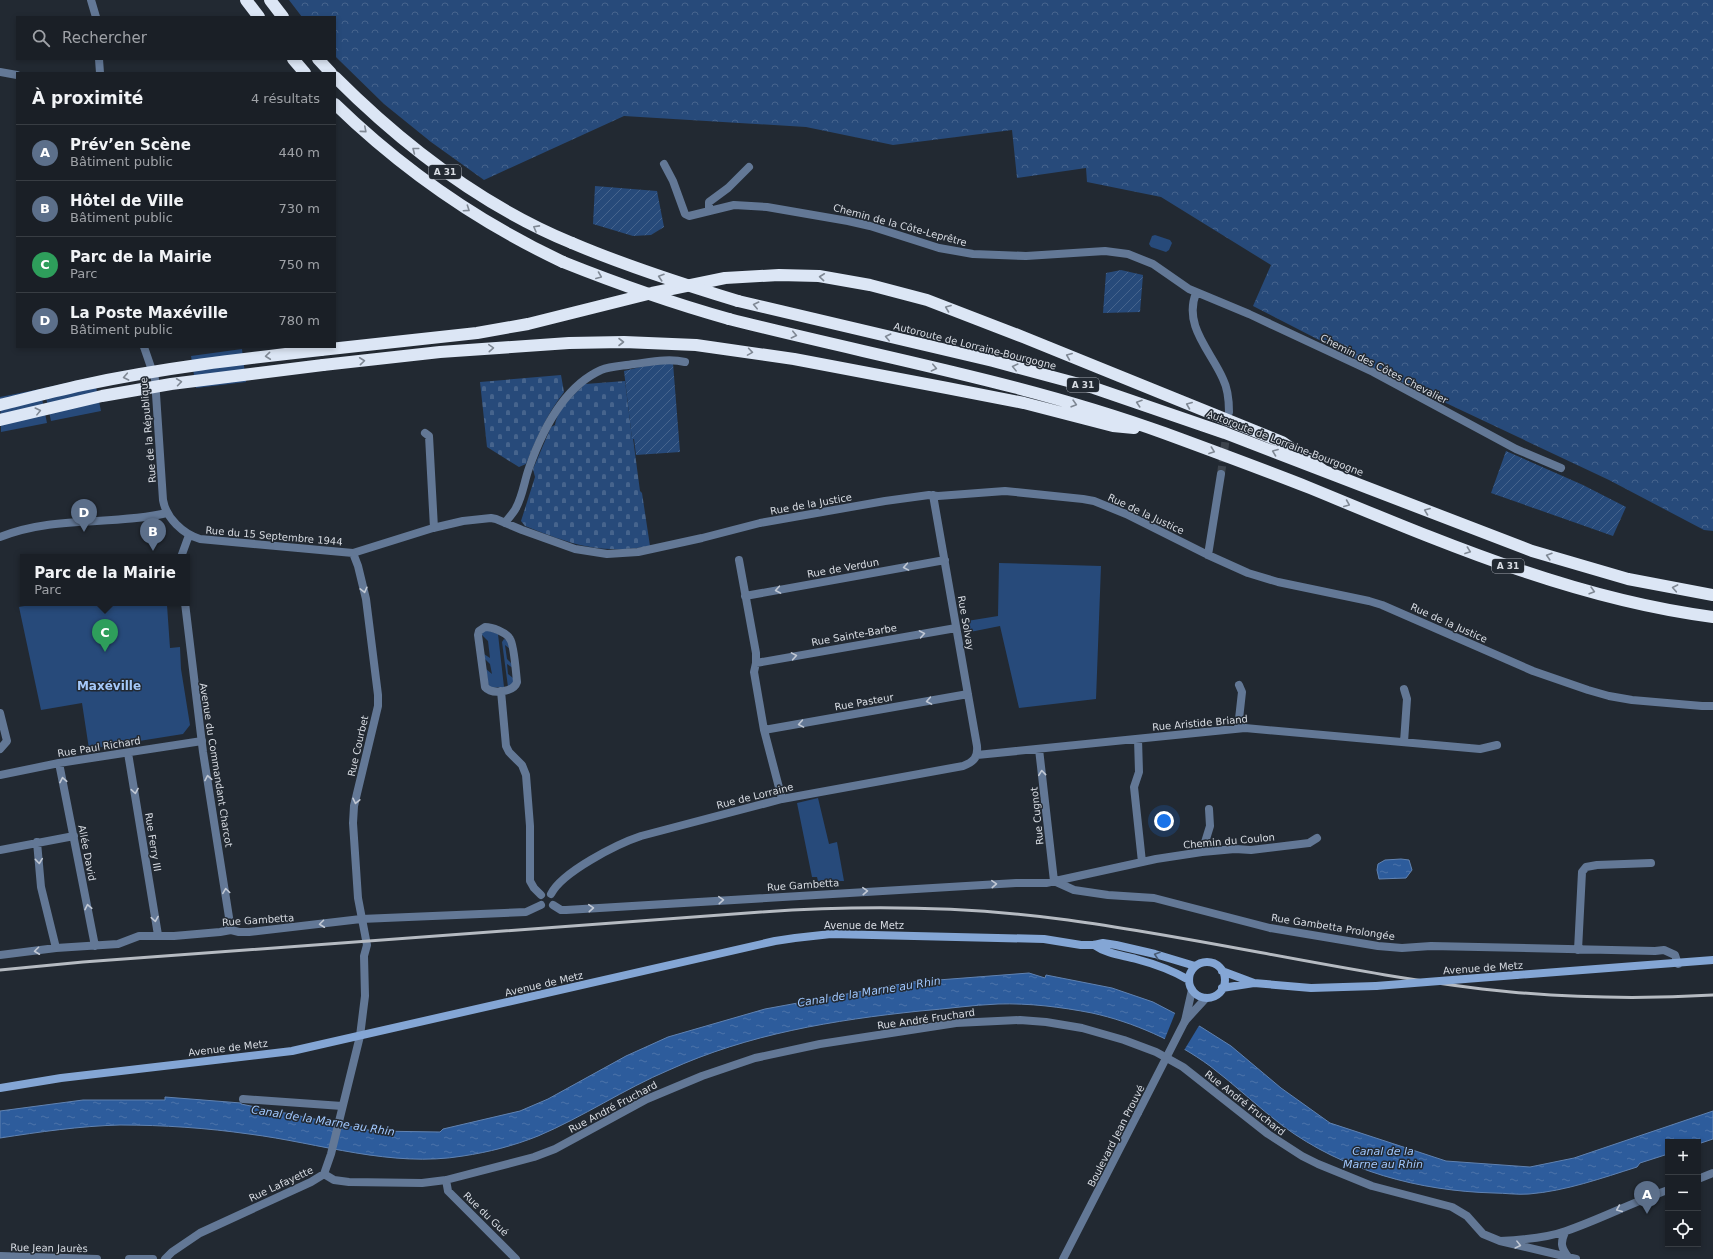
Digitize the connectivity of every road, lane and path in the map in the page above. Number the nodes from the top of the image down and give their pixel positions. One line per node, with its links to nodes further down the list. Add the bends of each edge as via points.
1 (91, 0): 4 (street)
2 (246, 0): 5 (highway)
3 (270, 0): 6 (highway)
4 (96, 16)
5 (257, 16)
6 (282, 16)
7 (99, 60): 11 (street)
8 (294, 60): 12 (highway)
9 (319, 60): 13 (highway)
10 (0, 72): 14 (street)
11 (100, 72)
12 (304, 72)
13 (330, 72)
14 (16, 75)
15 (336, 78): 29 (highway, Autoroute de Lorraine-Bourgogne / A 31, one-way to 15, bridge, via 1218,430 1094,388 738,301 606,258 536,228 445,172 385,126)
16 (336, 105): 26 (highway, A 31, one-way to 26, bridge, via 384,148 442,193 503,231 563,262 656,297 729,319 994,382 1104,412)
17 (664, 164): 19 (street, Chemin de la Côte-Leprêtre, via 685,214 689,216)
18 (749, 167): 19 (street, via 710,202)
19 (709, 211): 20 (street, Chemin de la Côte-Leprêtre, via 734,205 820,215 870,226 939,248 973,254 1026,256 1119,252 1152,264)
20 (1196, 293): 24 (street, via 1192,313 1195,326 1223,378 1228,393); 28 (street, Chemin des Côtes Chevalier, via 1216,299 1373,372 1516,449)
21 (144, 348): 32 (street, Rue de la République, via 155,379)
22 (685, 362): 33 (street, via 613,367 602,370 577,385 562,402 548,425 528,469 520,499)
23 (0, 405): 29 (highway, one-way to 23, bridge, via 1282,442 1023,337 907,294 819,276 725,278 484,332 207,363 84,385)
24 (1229, 412)
25 (0, 420): 26 (highway, one-way to 26, bridge, via 171,384 440,352 624,342 696,345 794,359 1024,403 1113,426)
26 (1163, 432): 45 (highway, A 31, one-way to 45, via 1405,528 1544,578 1600,594)
27 (425, 433): 34 (street, via 429,436)
28 (1561, 468)
29 (1324, 471): 42 (highway, Autoroute de Lorraine-Bourgogne / A 31, one-way to 29, via 1628,579 1532,551)
30 (1221, 474): 39 (street)
31 (933, 496): 33 (street, Rue de la Justice, via 802,515 653,549 621,553 575,549); 39 (street, Rue de la Justice, via 1005,491 1083,499 1110,507); 41 (street, Rue Solvay)
32 (166, 513): 35 (street, Rue du 15 Septembre 1944); 36 (street, via 139,518 53,523 21,529)
33 (505, 523): 34 (street, Rue du 15 Septembre 1944, via 491,518)
34 (434, 528): 37 (street, Rue du 15 Septembre 1944)
35 (189, 535): 37 (street, Rue du 15 Septembre 1944, via 204,540); 38 (street)
36 (0, 537)
37 (353, 553): 80 (street, Rue Courbet, one-way to 80, via 366,599 378,695 378,706 354,806 353,823)
38 (182, 554)
39 (1208, 555): 52 (street, Rue de la Justice, via 1264,578 1382,605 1533,671 1588,690 1632,700)
40 (739, 560): 43 (street)
41 (945, 560): 43 (street, Rue de Verdun, one-way to 43); 46 (street, Rue Solvay)
42 (1713, 595)
43 (745, 596): 47 (street)
44 (185, 606): 57 (street, Avenue du Commandant Charcot)
45 (1713, 617)
46 (956, 628): 47 (street, Rue Sainte-Barbe, one-way to 46); 51 (street, Rue Solvay)
47 (756, 663): 55 (street, via 754,672)
48 (1239, 685): 54 (street, via 1242,692)
49 (1404, 689): 58 (street, via 1407,698)
50 (501, 691): 50 (street, via 512,689 517,682 512,642 505,634 489,627 479,631 478,635 484,684 488,690); 77 (street, via 506,746 522,765 526,775 530,826 530,882)
51 (968, 694): 55 (street, Rue Pasteur, one-way to 55); 63 (street, Rue Solvay)
52 (1713, 706)
53 (0, 713): 60 (street, via 7,741)
54 (1238, 728): 56 (street, Rue Aristide Briand); 58 (street, Rue Aristide Briand)
55 (764, 730): 66 (street)
56 (1138, 739): 61 (street, Rue Aristide Briand); 73 (street, via 1139,772 1134,787)
57 (202, 741): 62 (street, Rue Paul Richard); 81 (street, Avenue du Commandant Charcot, one-way to 57)
58 (1404, 742): 59 (street, Rue Aristide Briand, via 1480,749)
59 (1497, 745)
60 (0, 749)
61 (1039, 749): 63 (street, Rue Aristide Briand); 75 (street, Rue Cugnot, one-way to 61)
62 (128, 752): 64 (street, Rue Paul Richard); 82 (street, Rue Ferry III, one-way to 82)
63 (977, 755): 66 (street, Rue de Lorraine, via 972,762 963,766)
64 (59, 764): 65 (street, Rue Paul Richard); 68 (street, Allée David, one-way to 64)
65 (0, 775)
66 (782, 799): 76 (street, Rue de Lorraine, via 628,841 565,877)
67 (1209, 808): 72 (street, via 1210,826)
68 (74, 836): 70 (street); 83 (street, Allée David, one-way to 68)
69 (1316, 838): 72 (street, Chemin du Coulon, via 1312,842 1302,844)
70 (37, 842): 71 (street); 85 (street, one-way to 85, via 41,887)
71 (0, 850)
72 (1202, 852): 73 (street, Chemin du Coulon)
73 (1142, 862): 75 (street, Chemin du Coulon)
74 (1651, 863): 86 (street, via 1586,867 1582,872)
75 (1054, 881): 79 (street, Rue Gambetta, one-way to 75, via 566,910); 86 (street, Rue Gambetta Prolongée, via 1074,890 1154,898 1270,928 1378,946)
76 (551, 894): 77 (street); 79 (street, via 555,899)
77 (541, 895): 78 (street)
78 (541, 905): 79 (street, via 547,908); 80 (street, Rue Gambetta, via 526,912)
79 (553, 905)
80 (361, 919): 81 (street, Rue Gambetta, one-way to 81, via 249,932); 98 (street, Rue Courbet, via 367,945 364,956 365,996)
81 (231, 930): 82 (street, Rue Gambetta, via 180,936)
82 (158, 935): 83 (street, Rue Gambetta, via 139,936 118,944)
83 (95, 946): 85 (street, Rue Gambetta)
84 (1094, 946): 90 (main road, Avenue de Metz, one-way to 84, via 1116,945 1103,943); 92 (main road, Avenue de Metz, via 1102,951 1158,965); 98 (main road, Avenue de Metz, via 1044,939 960,936 831,934 795,938)
85 (56, 948): 87 (street, Rue Gambetta, one-way to 87)
86 (1578, 950): 89 (street, Rue Gambetta Prolongée, via 1664,950 1675,955)
87 (0, 955)
88 (1713, 960): 89 (main road, Avenue de Metz)
89 (1678, 964): 93 (main road, Avenue de Metz, bridge, via 1376,986 1311,988)
90 (1195, 966): 91 (main road, via 1212,962); 92 (main road, via 1191,970)
91 (1222, 970): 93 (main road, Avenue de Metz); 94 (main road)
92 (1189, 980): 95 (main road)
93 (1254, 984): 94 (main road, Avenue de Metz)
94 (1222, 988): 96 (main road, via 1218,993)
95 (1192, 990): 96 (main road); 97 (street, Boulevard Jean Prouvé)
96 (1206, 998): 97 (street, Boulevard Jean Prouvé)
97 (1185, 1021): 116 (street, Boulevard Jean Prouvé, bridge)
98 (360, 1036): 99 (main road, Avenue de Metz, via 292,1051 61,1078); 101 (street, Rue Lafayette)
99 (0, 1088)
100 (243, 1099): 101 (street)
101 (342, 1106): 103 (street, Rue Lafayette)
102 (1713, 1173): 104 (street)
103 (324, 1174): 105 (street, Rue André Fruchard, via 334,1180 349,1182 422,1183); 115 (street, Rue Lafayette, via 200,1233)
104 (1701, 1178)
105 (446, 1180): 108 (street, Rue André Fruchard, via 555,1149 648,1099 702,1076 755,1058 807,1046 956,1023 1020,1020 1082,1028 1156,1052 1183,1067 1268,1134 1302,1156 1372,1186 1452,1207 1466,1216 1484,1234); 110 (street, Rue du Gué, via 448,1191)
106 (1665, 1191): 107 (street, one-way to 107)
107 (1565, 1232): 108 (street); 111 (street, via 1561,1245 1564,1252)
108 (1500, 1241): 111 (street, Rue André Fruchard, one-way to 111)
109 (0, 1256): 112 (street, Rue Jean Jaurès)
110 (514, 1258)
111 (1573, 1258)
112 (97, 1259)
113 (129, 1259): 114 (street)
114 (153, 1259)
115 (165, 1259)
116 (1063, 1259)

